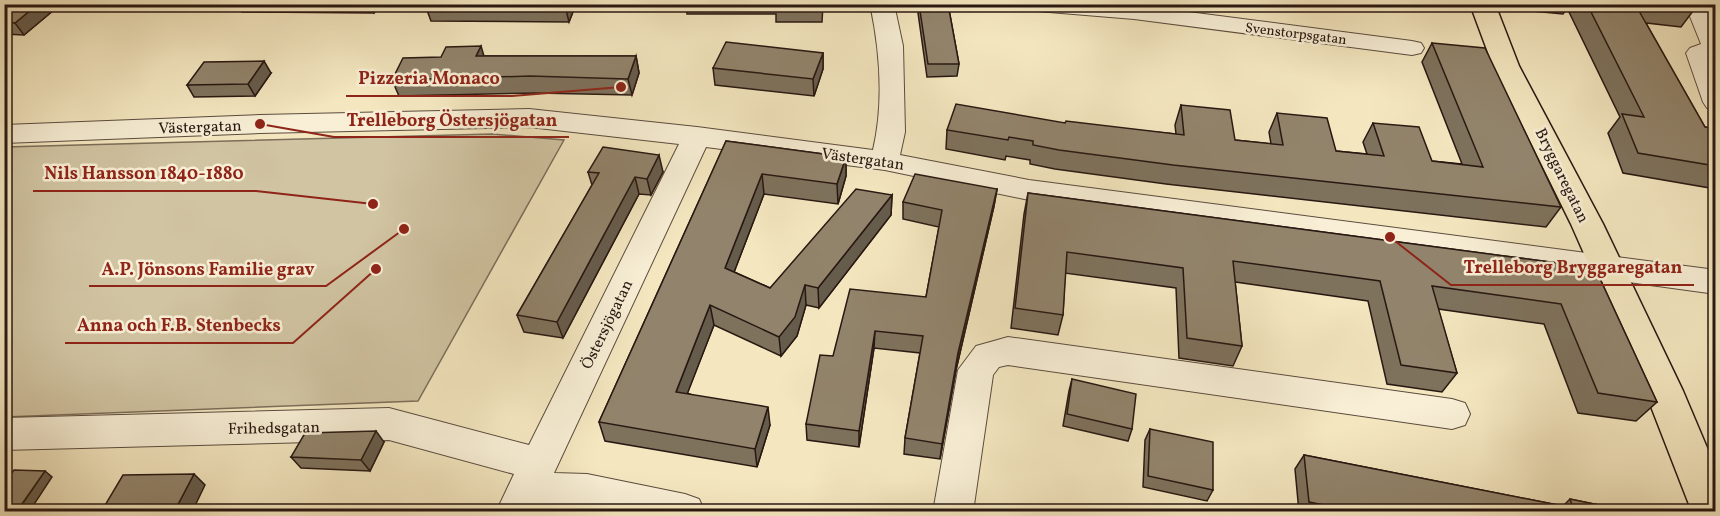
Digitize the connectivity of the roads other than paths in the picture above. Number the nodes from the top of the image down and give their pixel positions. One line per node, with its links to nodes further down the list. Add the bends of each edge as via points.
1 (882, 4): 10 (street, via 891,46 891,132)
2 (1037, 4): 6 (street, Svenstorpsgatan, via 1134,12)
3 (1482, 4): 11 (main road, Bryggaregatan, via 1506,66)
4 (1704, 6): 5 (street)
5 (1716, 46): 7 (street, via 1698,53)
6 (1412, 48)
7 (1716, 102)
8 (4, 134): 9 (street, Västergatan, via 529,118)
9 (697, 136): 10 (street, Västergatan); 15 (street, Östersjögatan)
10 (885, 161): 11 (street, Västergatan, via 1029,190)
11 (1608, 268): 12 (street, Västergatan); 18 (main road, Bryggaregatan, via 1665,391)
12 (1716, 282)
13 (1452, 414): 17 (street, via 1008,351 988,356 976,370)
14 (4, 434): 15 (street, Frihedsgatan, via 389,424)
15 (527, 488): 16 (street, Frihedsgatan, via 587,492)
16 (685, 512)
17 (953, 512)
18 (1713, 512)

